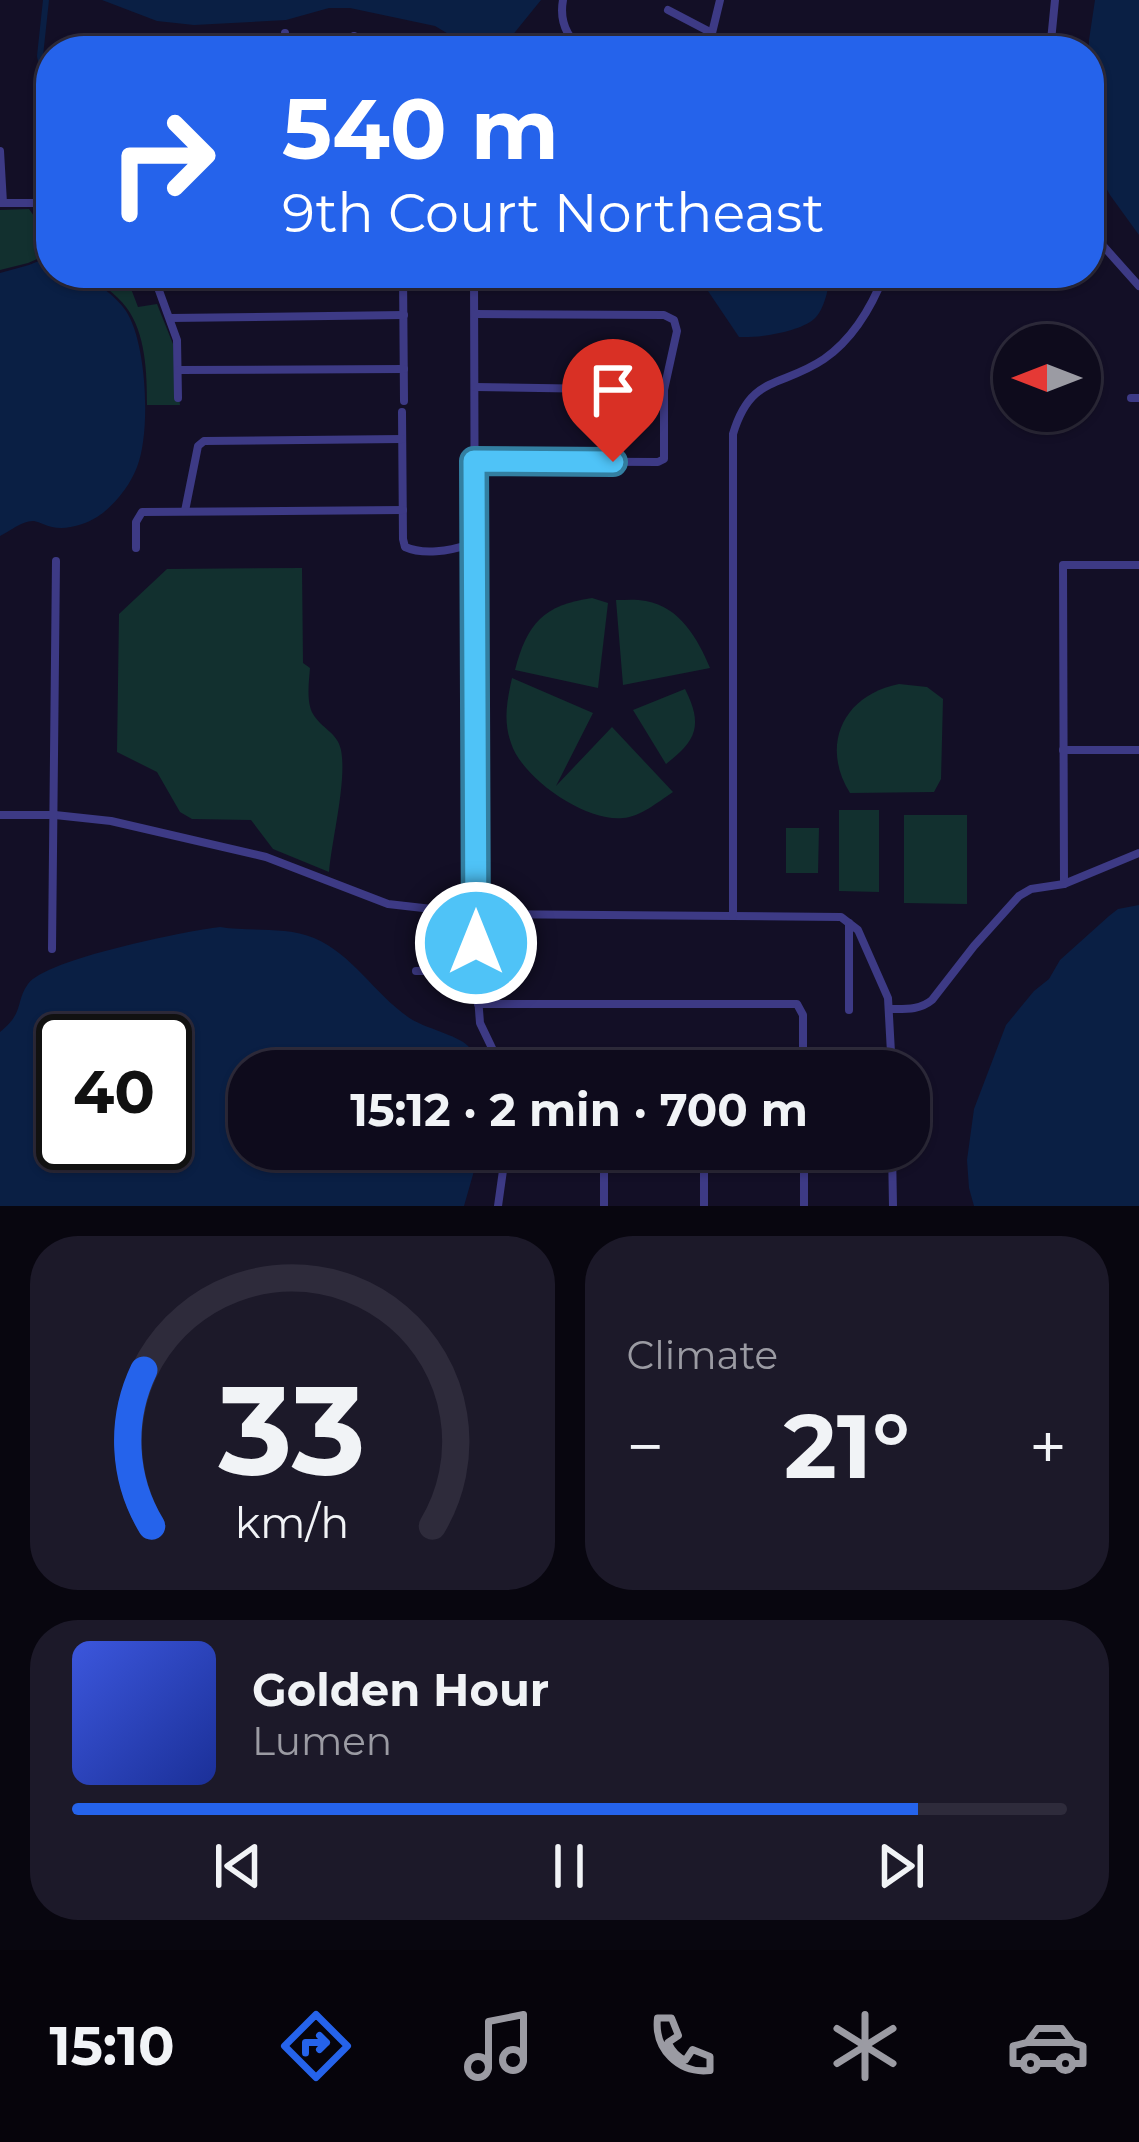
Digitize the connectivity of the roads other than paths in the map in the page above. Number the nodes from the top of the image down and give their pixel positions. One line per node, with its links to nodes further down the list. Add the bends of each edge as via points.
1 (563, 0): 8 (street)
2 (720, 0): 6 (street)
3 (1055, 0): 9 (street)
4 (668, 10): 6 (street)
5 (284, 33): 7 (street)
6 (712, 33)
7 (284, 36)
8 (570, 36)
9 (1051, 36)
10 (0, 153): 12 (street)
11 (36, 202): 12 (street)
12 (1, 203)
13 (1104, 247): 14 (street)
14 (1139, 286)
15 (158, 288): 21 (street)
16 (403, 288): 20 (street)
17 (474, 288): 19 (street)
18 (878, 288): 43 (street, via 830,356 749,398 733,434)
19 (475, 314): 24 (street); 25 (street, via 664,315 677,331)
20 (404, 315): 21 (street); 22 (street)
21 (170, 318): 23 (street)
22 (404, 369): 23 (street); 27 (street)
23 (178, 370): 26 (street)
24 (475, 387): 25 (street); 30 (street)
25 (664, 390): 30 (street, via 662,460)
26 (178, 398)
27 (404, 401)
28 (402, 412): 29 (street)
29 (402, 439): 31 (street); 32 (street, via 204,441)
30 (474, 461): 33 (street)
31 (403, 510): 32 (street); 33 (street, via 405,547)
32 (185, 511): 34 (street, via 142,512)
33 (471, 545): 44 (street)
34 (136, 548)
35 (56, 561): 40 (street)
36 (1139, 565): 37 (street, via 1063,566)
37 (1063, 750): 38 (street); 42 (street)
38 (1139, 750)
39 (0, 815): 40 (street)
40 (55, 815): 44 (street, via 254,853 388,904); 48 (street)
41 (1139, 854): 42 (street)
42 (1064, 884): 52 (street, via 1019,896 925,1006)
43 (733, 900): 45 (street); 46 (street)
44 (476, 914): 45 (street); 50 (street)
45 (716, 916): 46 (street)
46 (733, 916): 47 (street)
47 (849, 922): 52 (street); 53 (street)
48 (52, 949)
49 (416, 971): 50 (street)
50 (476, 971): 51 (street)
51 (477, 1004): 54 (street); 55 (street, via 797,1004)
52 (891, 1009): 56 (street)
53 (848, 1010)
54 (492, 1050)
55 (803, 1050)
56 (892, 1050)
57 (503, 1170): 62 (street)
58 (604, 1170): 63 (street)
59 (704, 1170): 64 (street)
60 (804, 1170): 65 (street)
61 (892, 1170): 66 (street)
62 (498, 1206)
63 (604, 1206)
64 (704, 1206)
65 (804, 1206)
66 (893, 1206)

